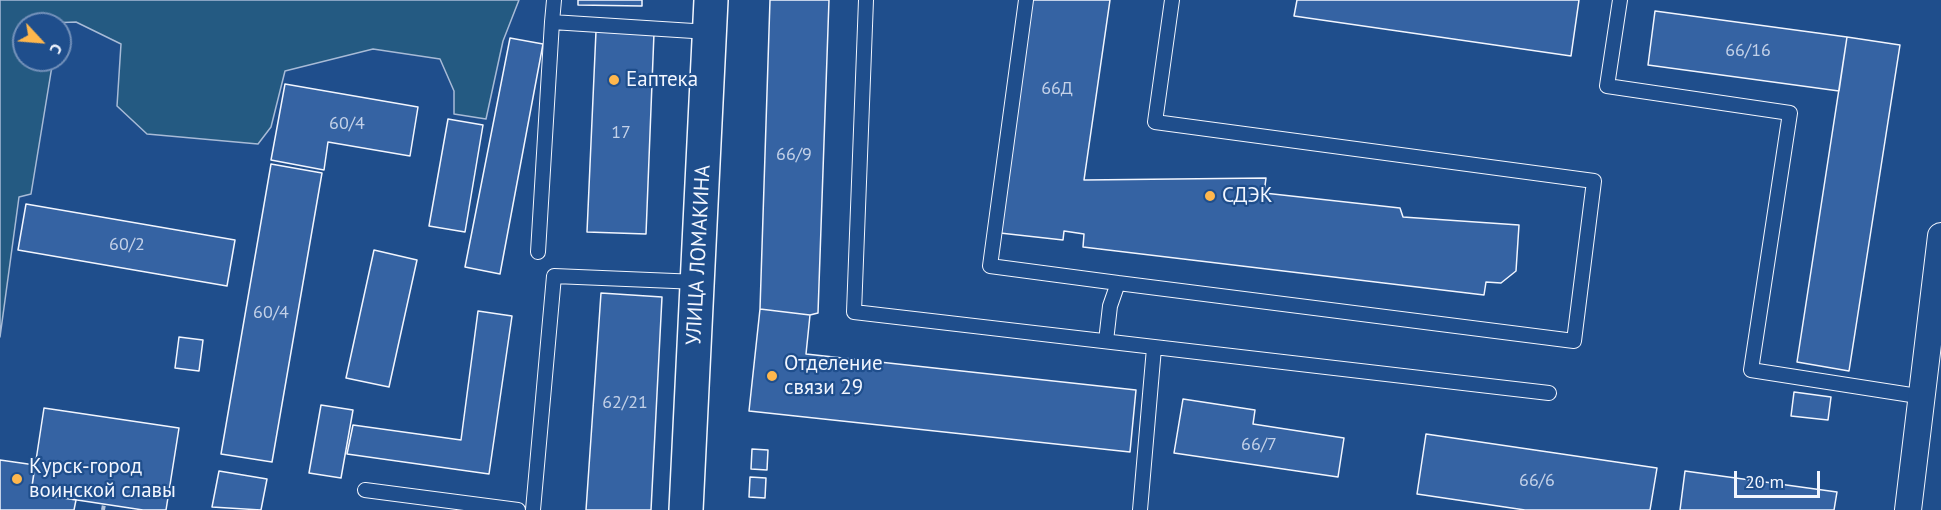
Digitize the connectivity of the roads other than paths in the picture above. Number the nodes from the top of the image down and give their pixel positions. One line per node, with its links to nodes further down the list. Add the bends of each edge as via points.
1 (554, 0): 7 (lane)
2 (711, 0): 8 (main road, УЛИЦА ЛОМАКИНА)
3 (866, 0): 14 (lane, via 854,312)
4 (1026, 0): 13 (lane, via 990,266)
5 (1172, 0): 13 (lane, via 1155,122 1594,181 1574,341)
6 (1620, 0): 17 (lane, via 1607,86 1790,113 1751,370)
7 (552, 22): 8 (lane); 10 (lane)
8 (709, 32): 12 (main road, УЛИЦА ЛОМАКИНА)
9 (1941, 236): 11 (street)
10 (538, 252)
11 (1939, 274): 17 (street)
12 (698, 282): 20 (lane, via 554,276); 21 (main road, УЛИЦА ЛОМАКИНА)
13 (1118, 283): 14 (lane, via 1110,306)
14 (1106, 341): 15 (lane)
15 (1154, 348): 16 (lane); 22 (lane)
16 (1549, 393)
17 (1923, 397): 23 (street)
18 (365, 490): 19 (lane)
19 (518, 510)
20 (533, 510)
21 (686, 510)
22 (1140, 510)
23 (1908, 510)

